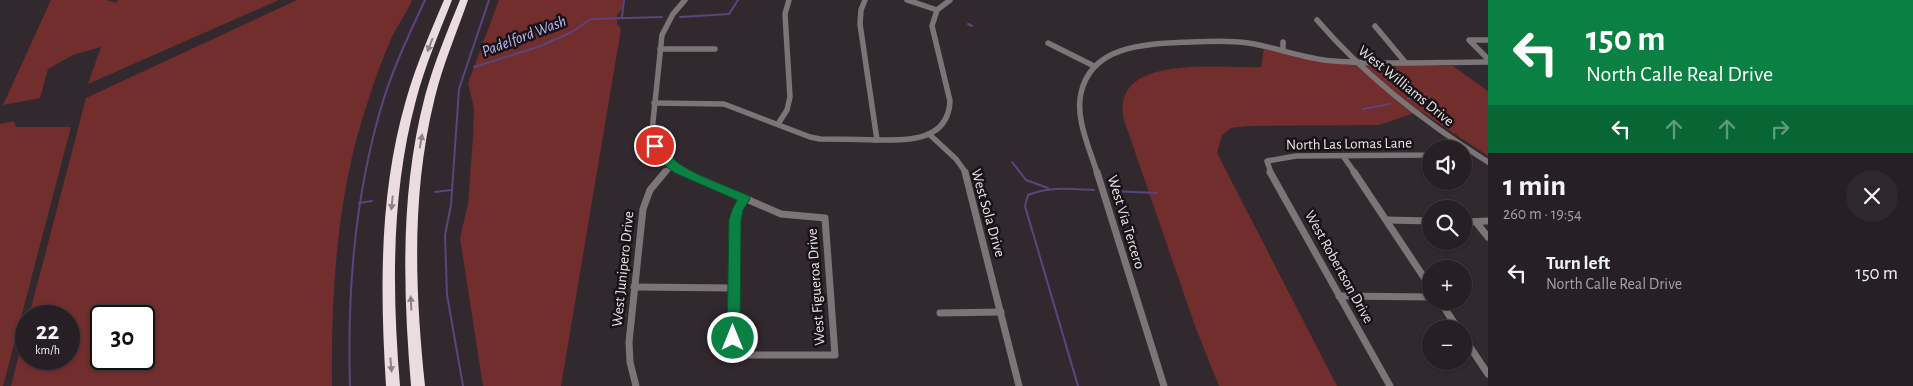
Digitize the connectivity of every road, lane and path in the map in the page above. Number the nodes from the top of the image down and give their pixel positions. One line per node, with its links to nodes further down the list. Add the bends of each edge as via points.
1 (448, 0): 46 (highway, one-way to 46, via 413,94 396,176 388,274)
2 (464, 0): 47 (highway, one-way to 2, via 411,289 415,185 430,98)
3 (685, 0): 14 (street, via 664,29)
4 (789, 0): 22 (street, via 785,14 790,98)
5 (865, 0): 24 (street, via 860,24)
6 (907, 0): 8 (street)
7 (950, 0): 8 (street)
8 (937, 10): 23 (street, via 932,26 950,107 944,122)
9 (1317, 20): 18 (street, West Williams Drive)
10 (1375, 26): 19 (street)
11 (1488, 40): 17 (street, via 1469,40)
12 (1284, 42): 16 (street)
13 (1048, 43): 20 (street)
14 (660, 49): 15 (street); 21 (street)
15 (715, 49)
16 (1283, 50): 18 (street, via 1314,59); 20 (street, via 1236,41 1161,42 1138,44 1114,52)
17 (1488, 61): 19 (street)
18 (1354, 62): 19 (street); 28 (street, West Williams Drive, via 1420,117)
19 (1404, 62)
20 (1094, 66): 50 (street, West Via Tercero, via 1080,91 1080,117 1127,276)
21 (654, 103): 22 (street, via 724,104); 29 (street, via 652,137 659,152)
22 (778, 124): 24 (street, via 820,139)
23 (929, 134): 24 (street, via 907,140); 42 (street, West Sola Drive, via 956,159 966,174)
24 (877, 140)
25 (1422, 155): 26 (street, North Las Lomas Lane)
26 (1344, 156): 27 (street, North Las Lomas Lane, via 1296,156); 31 (street)
27 (1267, 161): 40 (street, West Robertson Drive, via 1271,175)
28 (1488, 162)
29 (672, 166): 30 (street); 38 (street, West Junipero Drive, via 654,183 644,203)
30 (745, 199): 39 (street, via 735,220); 39 (street, West Figueroa Drive, via 781,214 824,218 835,355 733,355)
31 (1387, 220): 32 (street); 37 (street)
32 (1422, 221)
33 (1488, 221): 35 (street)
34 (1472, 222): 35 (street)
35 (1476, 222): 36 (street)
36 (1488, 237)
37 (1422, 274)
38 (634, 288): 39 (street); 48 (street, West Junipero Drive, via 629,352)
39 (734, 288)
40 (1339, 296): 41 (street); 51 (street, West Robertson Drive)
41 (1422, 296)
42 (1001, 312): 43 (street); 49 (street, West Sola Drive)
43 (940, 313)
44 (1472, 350): 45 (street)
45 (1488, 374)
46 (393, 386)
47 (418, 386)
48 (636, 386)
49 (1018, 386)
50 (1164, 386)
51 (1390, 386)

